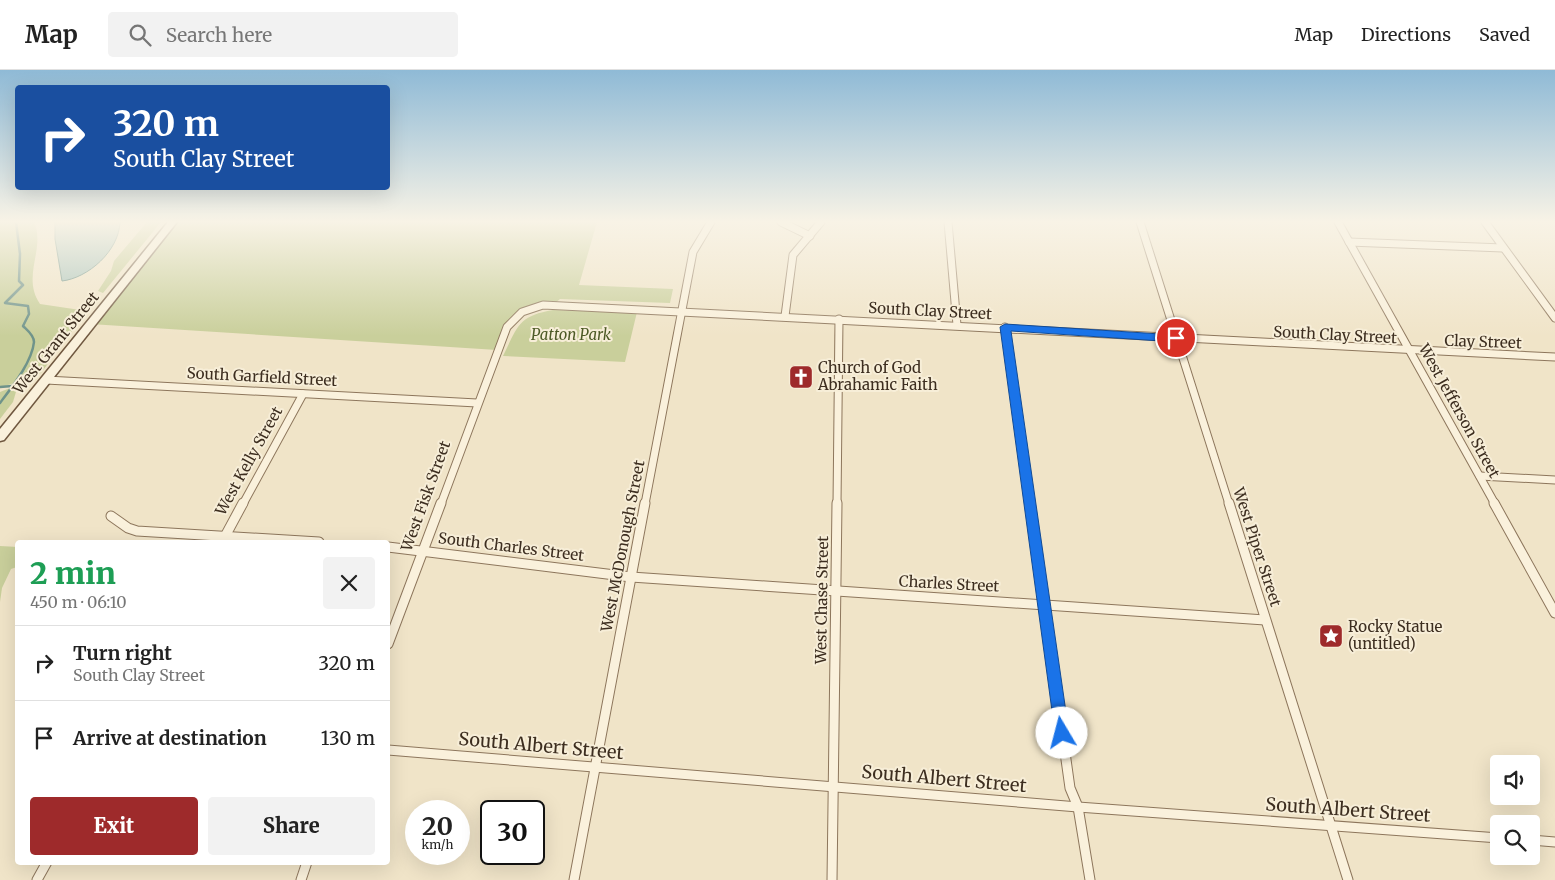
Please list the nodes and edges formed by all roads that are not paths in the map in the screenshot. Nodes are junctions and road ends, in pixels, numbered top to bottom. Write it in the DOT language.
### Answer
graph roads {
  1 [pos="143,260"];
  2 [pos="691,260"];
  3 [pos="792,260"];
  4 [pos="952,260"];
  5 [pos="1152,260"];
  6 [pos="1359,260"];
  7 [pos="1512,260"];
  8 [pos="682,310"];
  9 [pos="785,316"];
  10 [pos="1555,318"];
  11 [pos="839,319"];
  12 [pos="958,325"];
  13 [pos="1005,327"];
  14 [pos="1176,338"];
  15 [pos="1410,352"];
  16 [pos="1555,357"];
  17 [pos="494,358"];
  18 [pos="46,380"];
  19 [pos="303,394"];
  20 [pos="476,403"];
  21 [pos="0,437"];
  22 [pos="1480,476"];
  23 [pos="1555,480"];
  24 [pos="111,516"];
  25 [pos="224,539"];
  26 [pos="256,540"];
  27 [pos="390,548"];
  28 [pos="422,550"];
  29 [pos="632,577"];
  30 [pos="836,591"];
  31 [pos="1044,604"];
  32 [pos="1555,613"];
  33 [pos="1265,620"];
  34 [pos="390,638"];
  35 [pos="390,750"];
  36 [pos="596,768"];
  37 [pos="833,785"];
  38 [pos="1078,807"];
  39 [pos="1330,825"];
  40 [pos="1490,837"];
  41 [pos="1540,841"];
  42 [pos="1555,842"];
  43 [pos="45,865"];
  44 [pos="306,865"];
  45 [pos="37,880"];
  46 [pos="301,880"];
  47 [pos="574,880"];
  48 [pos="832,880"];
  49 [pos="1090,880"];
  50 [pos="1348,880"];
  1 -- 18 [label="main road, West Grant Street"];
  2 -- 8 [label="street, West McDonough Street"];
  3 -- 9 [label="street"];
  4 -- 12 [label="street"];
  5 -- 14 [label="street, West Piper Street"];
  6 -- 15 [label="street, West Jefferson Street"];
  7 -- 10 [label="street"];
  8 -- 9 [label="street, South Clay Street"];
  8 -- 17 [label="street, South Clay Street"];
  8 -- 29 [label="street, West McDonough Street"];
  9 -- 11 [label="street, South Clay Street"];
  11 -- 12 [label="street, South Clay Street"];
  11 -- 30 [label="street, West Chase Street"];
  12 -- 13 [label="street, South Clay Street"];
  13 -- 14 [label="street, South Clay Street"];
  13 -- 31 [label="street"];
  14 -- 15 [label="street, South Clay Street"];
  14 -- 33 [label="street, West Piper Street"];
  15 -- 16 [label="street, Clay Street"];
  15 -- 22 [label="street, West Jefferson Street"];
  17 -- 20 [label="street, West Fisk Street"];
  18 -- 19 [label="street, South Garfield Street"];
  18 -- 21 [label="main road, West Grant Street"];
  19 -- 20 [label="street, South Garfield Street"];
  19 -- 25 [label="street, West Kelly Street"];
  20 -- 28 [label="street, West Fisk Street"];
  22 -- 23 [label="street"];
  22 -- 32 [label="street, West Jefferson Street"];
  24 -- 25 [label="street"];
  25 -- 26 [label="street"];
  27 -- 28 [label="street, South Charles Street"];
  28 -- 29 [label="street, South Charles Street"];
  28 -- 34 [label="street, West Fisk Street"];
  29 -- 30 [label="street, Charles Street"];
  29 -- 36 [label="street, West McDonough Street"];
  30 -- 31 [label="street, Charles Street"];
  30 -- 37 [label="street, West Chase Street"];
  31 -- 33 [label="street, Charles Street"];
  31 -- 38 [label="street"];
  33 -- 39 [label="street, West Piper Street"];
  35 -- 36 [label="street, South Albert Street"];
  36 -- 37 [label="street, South Albert Street"];
  36 -- 47 [label="street, West McDonough Street"];
  37 -- 38 [label="street, South Albert Street"];
  37 -- 48 [label="street, West Chase Street"];
  38 -- 39 [label="street, South Albert Street"];
  38 -- 49 [label="street"];
  39 -- 40 [label="street, South Albert Street"];
  39 -- 50 [label="street, West Piper Street"];
  41 -- 42 [label="street"];
  43 -- 45 [label="street"];
  44 -- 46 [label="street"];
}
